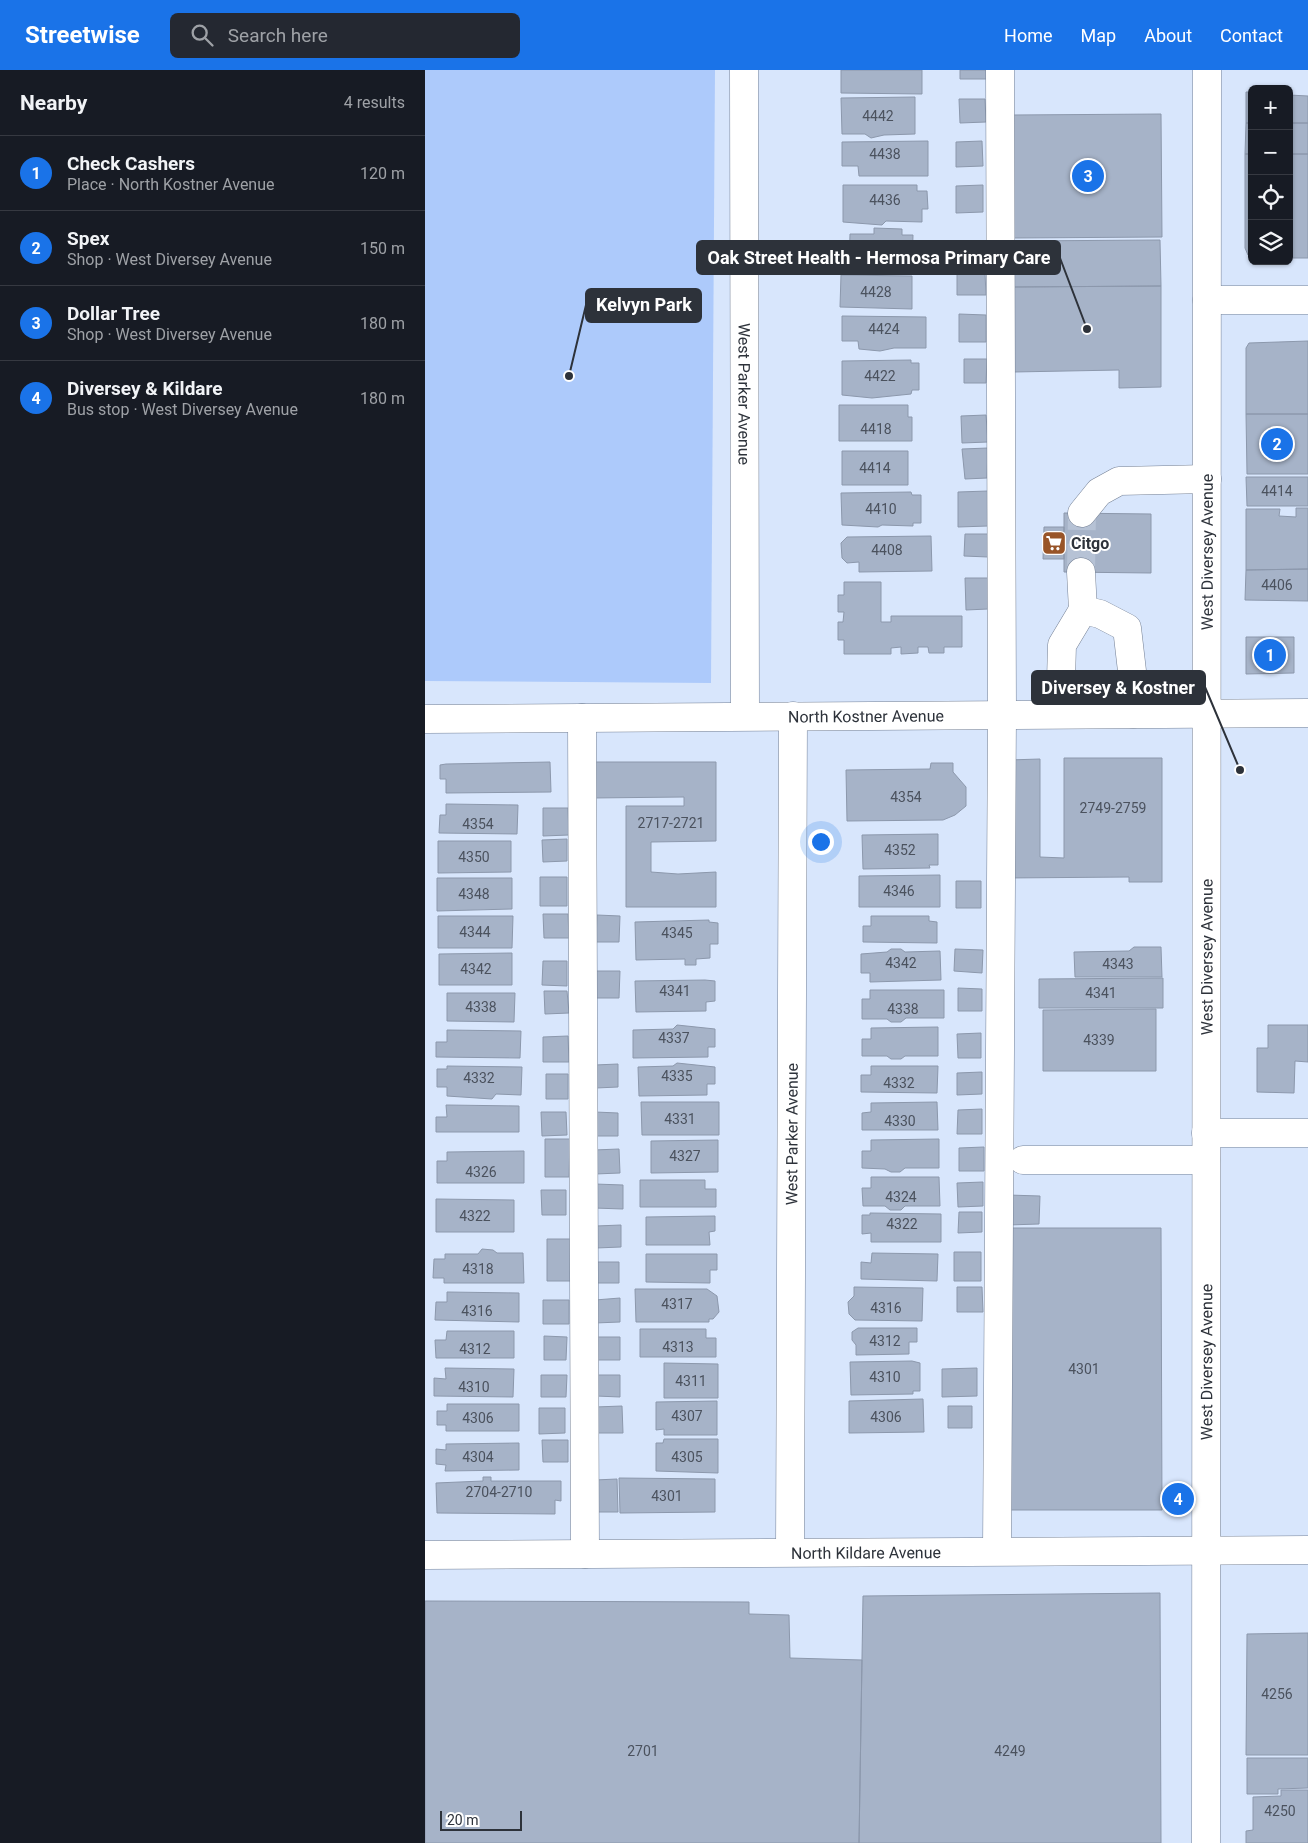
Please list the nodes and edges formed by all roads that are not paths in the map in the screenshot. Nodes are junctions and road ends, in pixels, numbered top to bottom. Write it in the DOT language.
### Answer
graph roads {
  1 [pos="744,70"];
  2 [pos="1000,70"];
  3 [pos="1207,70"];
  4 [pos="1207,300"];
  5 [pos="1308,300"];
  6 [pos="1207,479"];
  7 [pos="1083,513"];
  8 [pos="1081,572"];
  9 [pos="1083,610"];
  10 [pos="1206,713"];
  11 [pos="1308,713"];
  12 [pos="1060,714"];
  13 [pos="1133,714"];
  14 [pos="1002,715"];
  15 [pos="745,716"];
  16 [pos="793,716"];
  17 [pos="581,718"];
  18 [pos="425,719"];
  19 [pos="1206,1133"];
  20 [pos="1308,1133"];
  21 [pos="1023,1160"];
  22 [pos="1206,1160"];
  23 [pos="1206,1550"];
  24 [pos="1308,1550"];
  25 [pos="997,1551"];
  26 [pos="790,1552"];
  27 [pos="585,1554"];
  28 [pos="425,1555"];
  29 [pos="1206,1843"];
  1 -- 15 [label="street, West Parker Avenue"];
  2 -- 14 [label="street"];
  3 -- 4 [label="street, West Diversey Avenue"];
  4 -- 5 [label="street"];
  4 -- 6 [label="street, West Diversey Avenue"];
  6 -- 7 [label="street"];
  6 -- 10 [label="street, West Diversey Avenue"];
  8 -- 9 [label="street"];
  9 -- 12 [label="street"];
  9 -- 13 [label="street"];
  10 -- 11 [label="street, North Kostner Avenue"];
  10 -- 13 [label="street, North Kostner Avenue"];
  10 -- 19 [label="street, West Diversey Avenue"];
  12 -- 13 [label="street, North Kostner Avenue"];
  12 -- 14 [label="street, North Kostner Avenue"];
  14 -- 16 [label="street, North Kostner Avenue"];
  14 -- 25 [label="street"];
  15 -- 16 [label="street, North Kostner Avenue"];
  15 -- 17 [label="street, North Kostner Avenue"];
  16 -- 26 [label="street, West Parker Avenue"];
  17 -- 18 [label="street, North Kostner Avenue"];
  17 -- 27 [label="street"];
  19 -- 20 [label="street"];
  19 -- 22 [label="street, West Diversey Avenue"];
  21 -- 22 [label="street"];
  22 -- 23 [label="street, West Diversey Avenue"];
  23 -- 24 [label="street, North Kildare Avenue"];
  23 -- 25 [label="street, North Kildare Avenue"];
  23 -- 29 [label="street, West Diversey Avenue"];
  25 -- 26 [label="street, North Kildare Avenue"];
  26 -- 27 [label="street, North Kildare Avenue"];
  27 -- 28 [label="street, North Kildare Avenue"];
}
